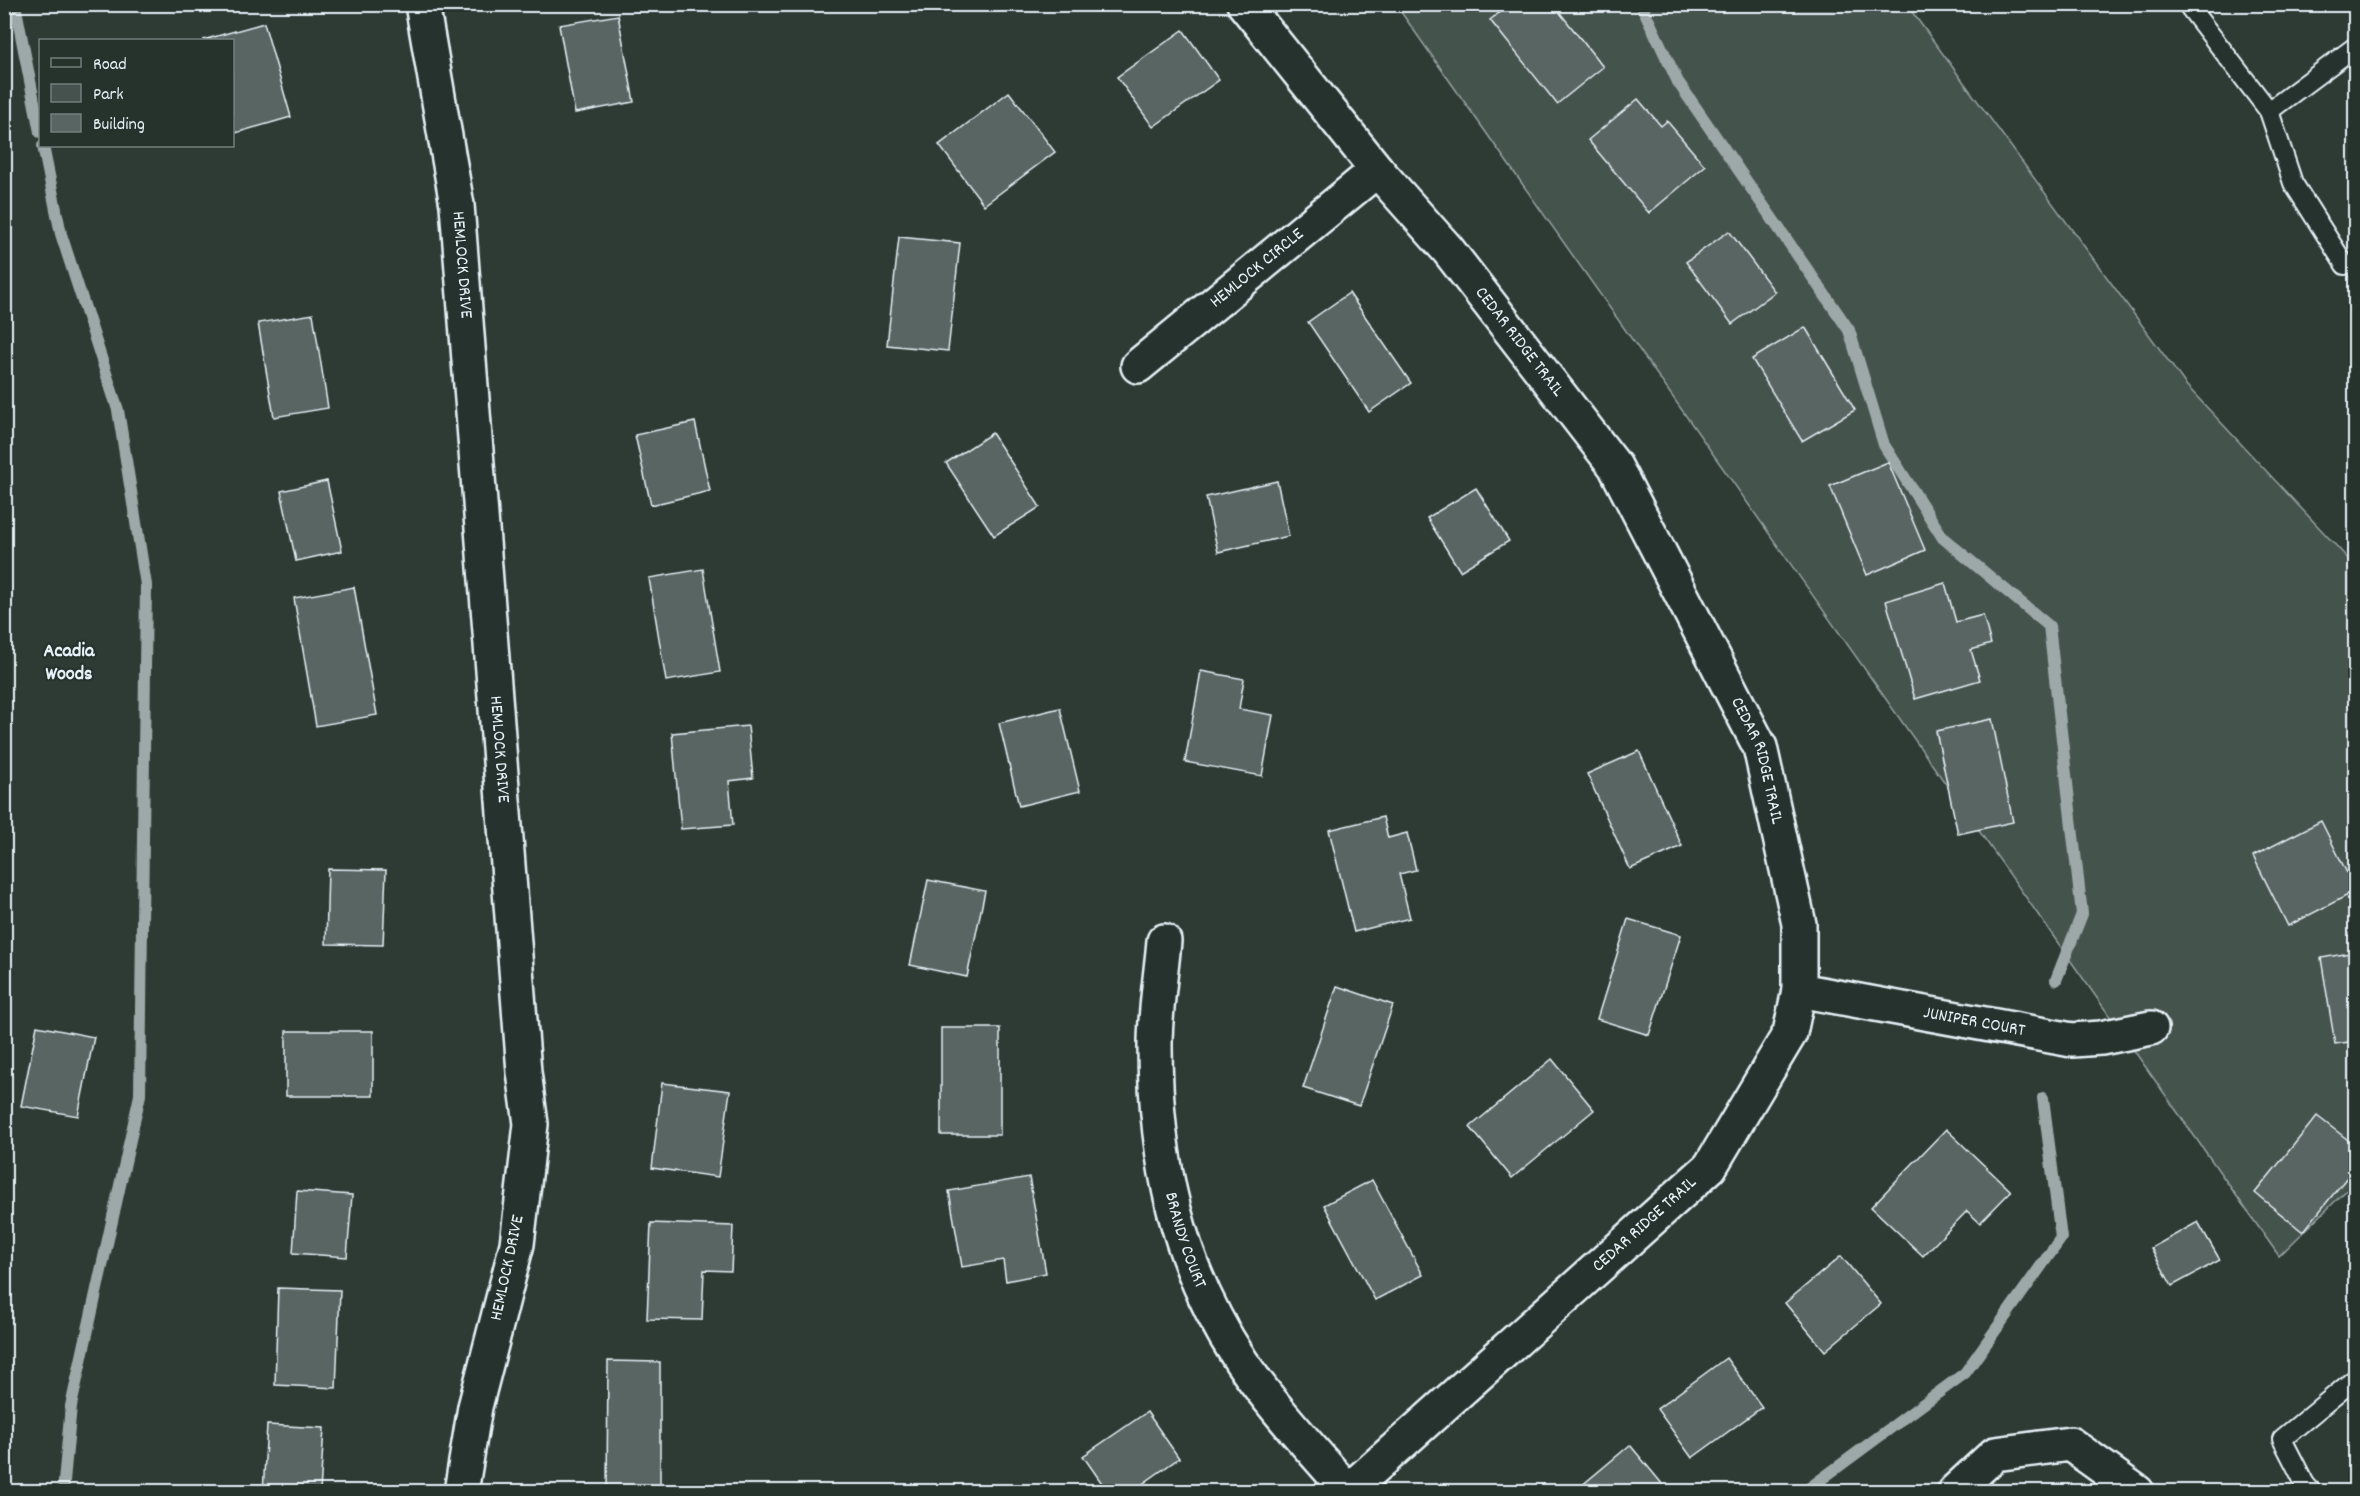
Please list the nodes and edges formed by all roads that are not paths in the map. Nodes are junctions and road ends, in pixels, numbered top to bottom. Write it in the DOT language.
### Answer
graph roads {
  1 [pos="422,4"];
  2 [pos="1244,4"];
  3 [pos="2187,4"];
  4 [pos="2355,46"];
  5 [pos="2269,111"];
  6 [pos="1377,170"];
  7 [pos="2345,265"];
  8 [pos="1138,366"];
  9 [pos="1164,941"];
  10 [pos="1798,990"];
  11 [pos="2151,1028"];
  12 [pos="2355,1378"];
  13 [pos="461,1491"];
  14 [pos="1347,1491"];
  15 [pos="1954,1491"];
  16 [pos="2137,1491"];
  17 [pos="2312,1491"];
  1 -- 13 [label="street, HEMLOCK DRIVE"];
  2 -- 6 [label="street, CEDAR RIDGE TRAIL"];
  3 -- 5 [label="lane"];
  4 -- 5 [label="lane"];
  5 -- 7 [label="lane"];
  6 -- 8 [label="street, HEMLOCK CIRCLE"];
  6 -- 10 [label="street, CEDAR RIDGE TRAIL"];
  9 -- 14 [label="street, BRANDY COURT"];
  10 -- 11 [label="street, JUNIPER COURT"];
  10 -- 14 [label="street, CEDAR RIDGE TRAIL"];
  12 -- 17 [label="lane"];
  15 -- 16 [label="street"];
}
